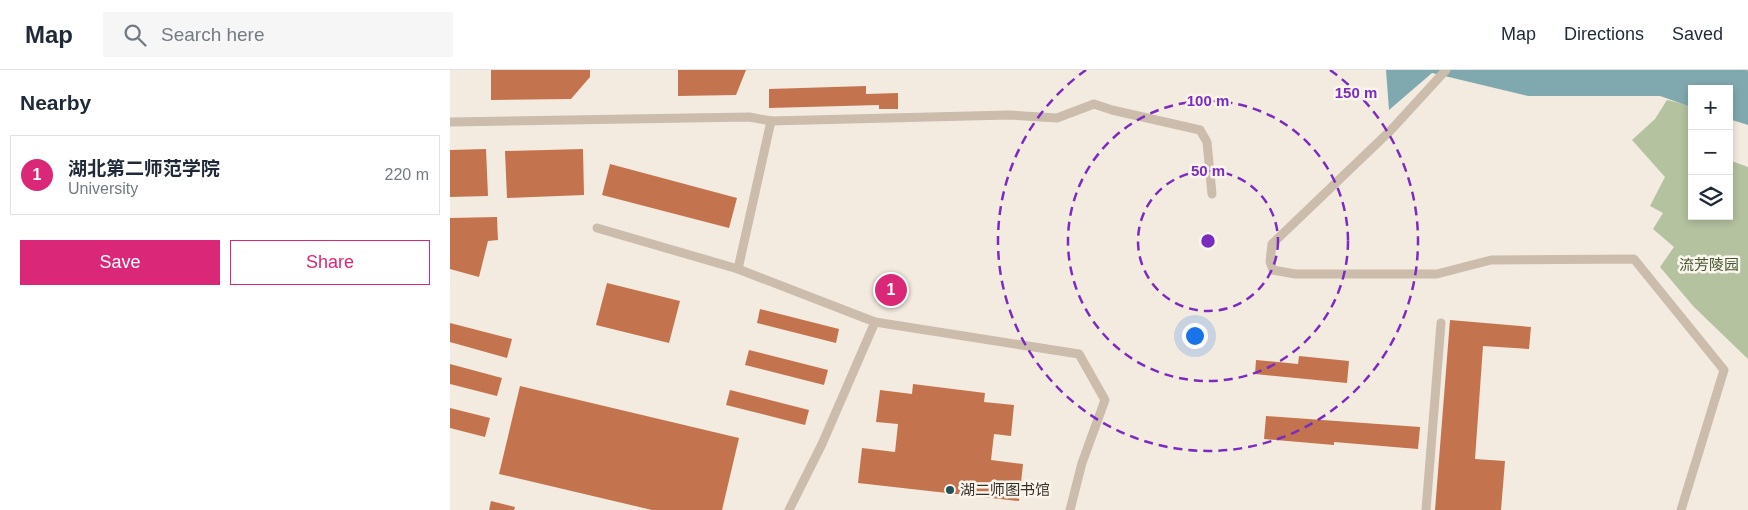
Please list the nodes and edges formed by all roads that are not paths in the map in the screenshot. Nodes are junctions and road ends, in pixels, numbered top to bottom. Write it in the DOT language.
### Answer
graph roads {
  1 [pos="1446,70"];
  2 [pos="771,121"];
  3 [pos="450,122"];
  4 [pos="1212,194"];
  5 [pos="597,228"];
  6 [pos="738,269"];
  7 [pos="875,322"];
  8 [pos="1441,323"];
  9 [pos="789,510"];
  10 [pos="1070,510"];
  11 [pos="1426,510"];
  12 [pos="1681,510"];
  1 -- 12 [label="street"];
  2 -- 3 [label="street"];
  2 -- 4 [label="street"];
  2 -- 6 [label="street"];
  5 -- 6 [label="street"];
  6 -- 7 [label="street"];
  7 -- 9 [label="street"];
  7 -- 10 [label="street"];
  8 -- 11 [label="street"];
}
